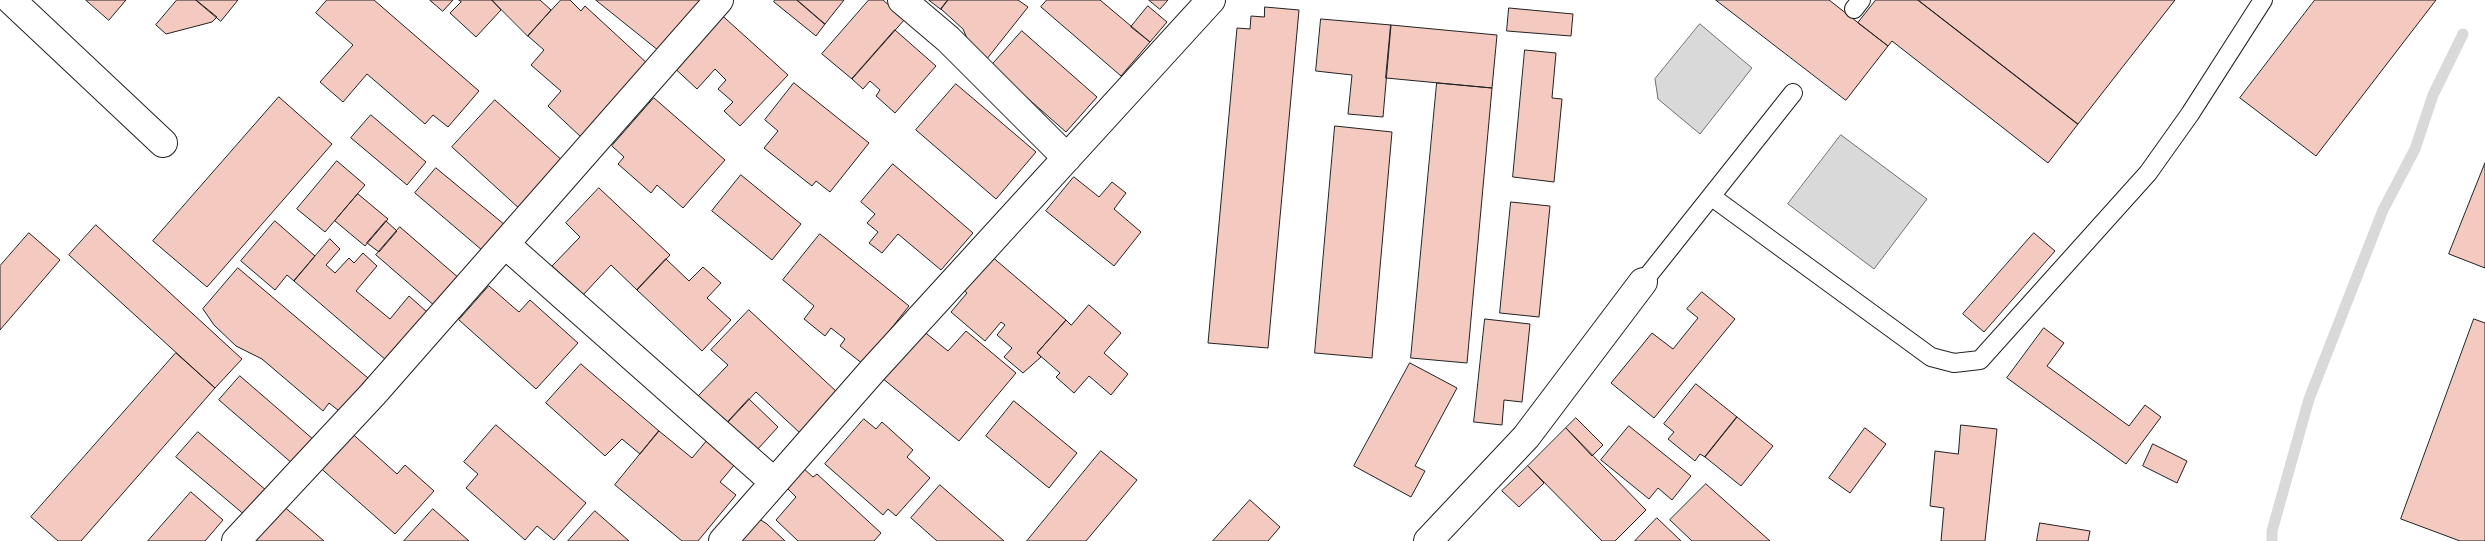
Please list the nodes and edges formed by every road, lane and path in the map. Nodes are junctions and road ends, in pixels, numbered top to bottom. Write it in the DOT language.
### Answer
graph roads {
  1 [pos="11,0"];
  2 [pos="719,0"];
  3 [pos="902,0"];
  4 [pos="1211,0"];
  5 [pos="2263,0"];
  6 [pos="1793,93"];
  7 [pos="163,142"];
  8 [pos="1067,158"];
  9 [pos="1712,197"];
  10 [pos="505,244"];
  11 [pos="1644,282"];
  12 [pos="774,482"];
  13 [pos="236,541"];
  14 [pos="724,541"];
  15 [pos="1428,541"];
  1 -- 7 [label="street"];
  2 -- 10 [label="street"];
  3 -- 8 [label="street"];
  4 -- 8 [label="street"];
  5 -- 9 [label="lane"];
  6 -- 9 [label="lane"];
  8 -- 12 [label="street"];
  9 -- 11 [label="lane"];
  10 -- 12 [label="street"];
  10 -- 13 [label="street"];
  11 -- 15 [label="street"];
  12 -- 14 [label="street"];
}
